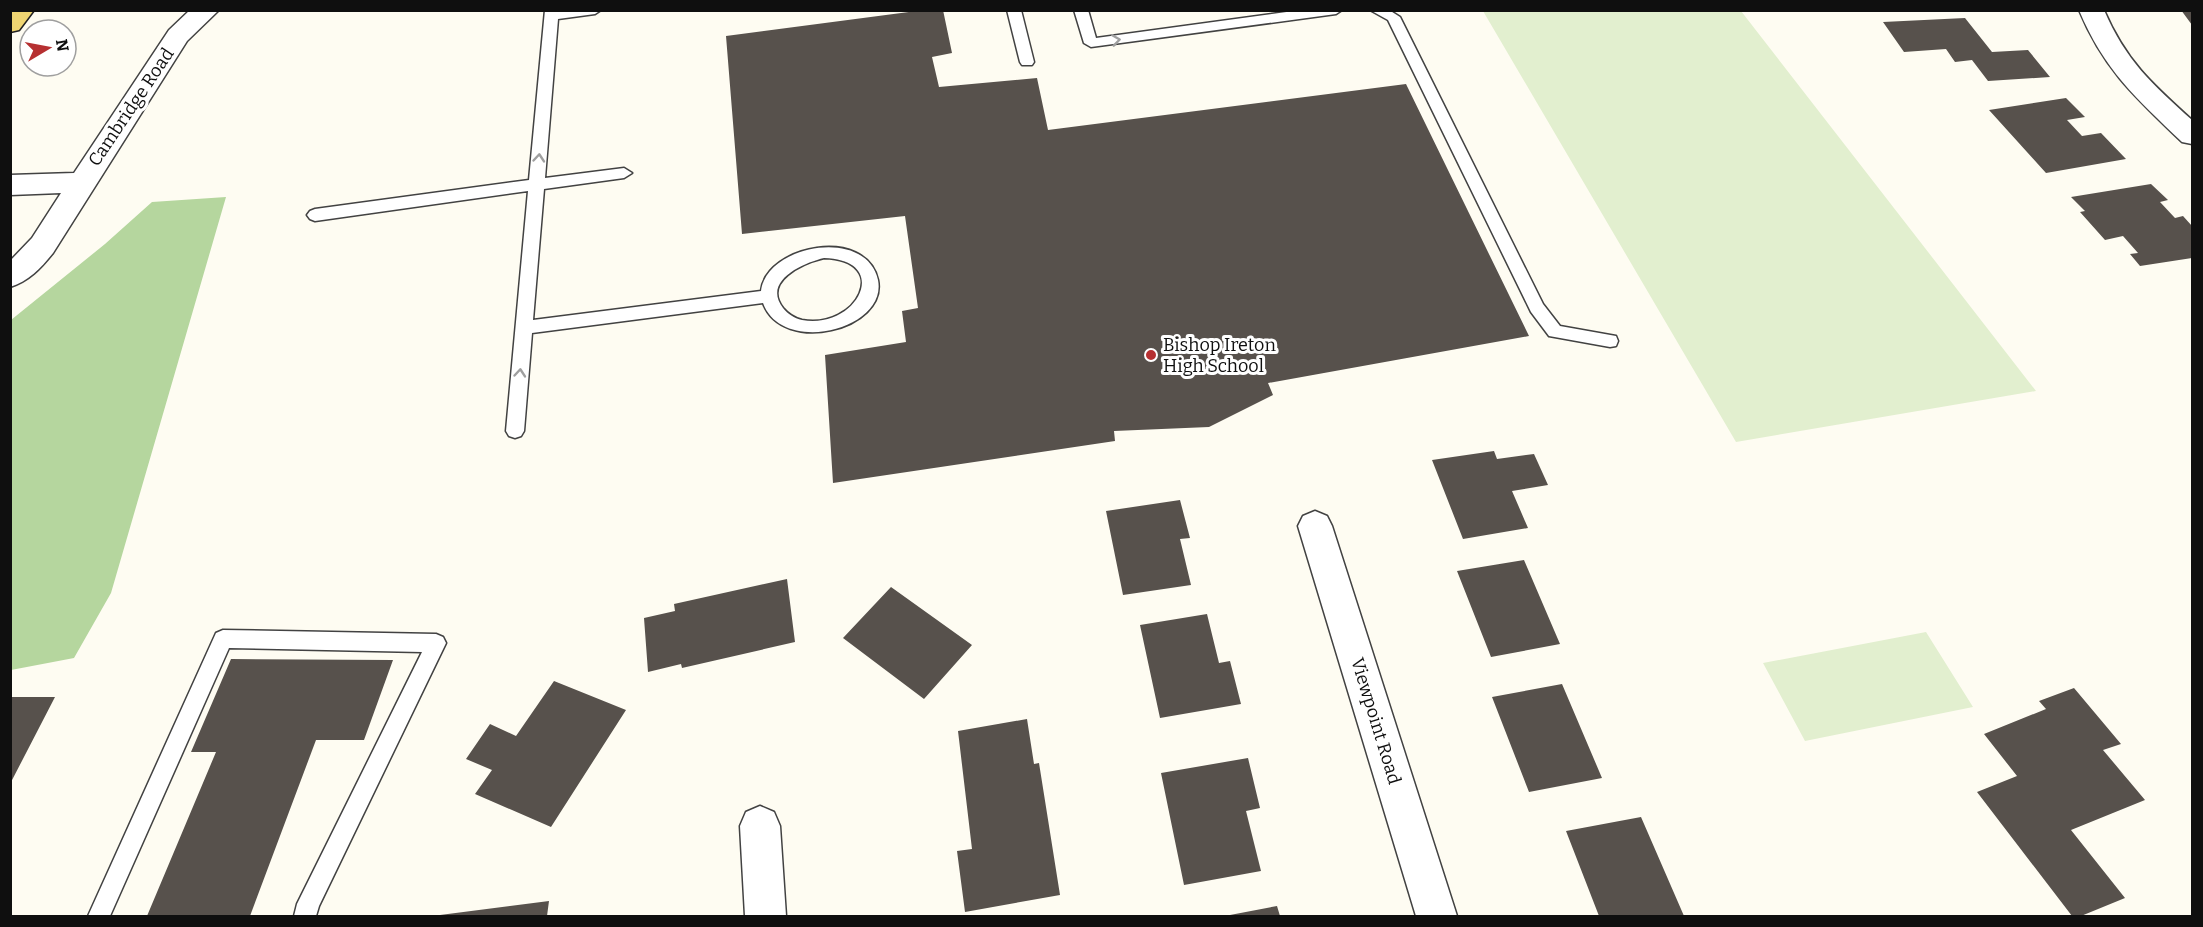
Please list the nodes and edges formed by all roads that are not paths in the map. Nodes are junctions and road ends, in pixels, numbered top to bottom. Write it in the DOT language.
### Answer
graph roads {
  1 [pos="22,10"];
  2 [pos="207,10"];
  3 [pos="596,10"];
  4 [pos="1014,10"];
  5 [pos="1081,10"];
  6 [pos="1336,10"];
  7 [pos="1376,10"];
  8 [pos="2091,10"];
  9 [pos="552,13"];
  10 [pos="10,24"];
  11 [pos="1027,62"];
  12 [pos="2193,135"];
  13 [pos="624,173"];
  14 [pos="81,182"];
  15 [pos="10,185"];
  16 [pos="537,185"];
  17 [pos="315,215"];
  18 [pos="10,276"];
  19 [pos="770,296"];
  20 [pos="524,328"];
  21 [pos="1610,341"];
  22 [pos="515,431"];
  23 [pos="1315,526"];
  24 [pos="760,826"];
  25 [pos="99,916"];
  26 [pos="305,916"];
  27 [pos="766,916"];
  28 [pos="1437,916"];
  1 -- 10 [label="main road"];
  2 -- 14 [label="street, Cambridge Road"];
  3 -- 9 [label="lane"];
  4 -- 11 [label="lane"];
  5 -- 6 [label="lane, one-way"];
  7 -- 21 [label="lane"];
  8 -- 12 [label="street"];
  16 -- 9 [label="lane, one-way"];
  13 -- 16 [label="lane"];
  14 -- 15 [label="street, Cambridge Road"];
  14 -- 18 [label="street"];
  16 -- 17 [label="lane"];
  16 -- 20 [label="lane"];
  19 -- 19 [label="lane"];
  19 -- 20 [label="lane"];
  22 -- 20 [label="lane, one-way"];
  23 -- 28 [label="street, Viewpoint Road"];
  24 -- 27 [label="street"];
  25 -- 26 [label="lane"];
}
